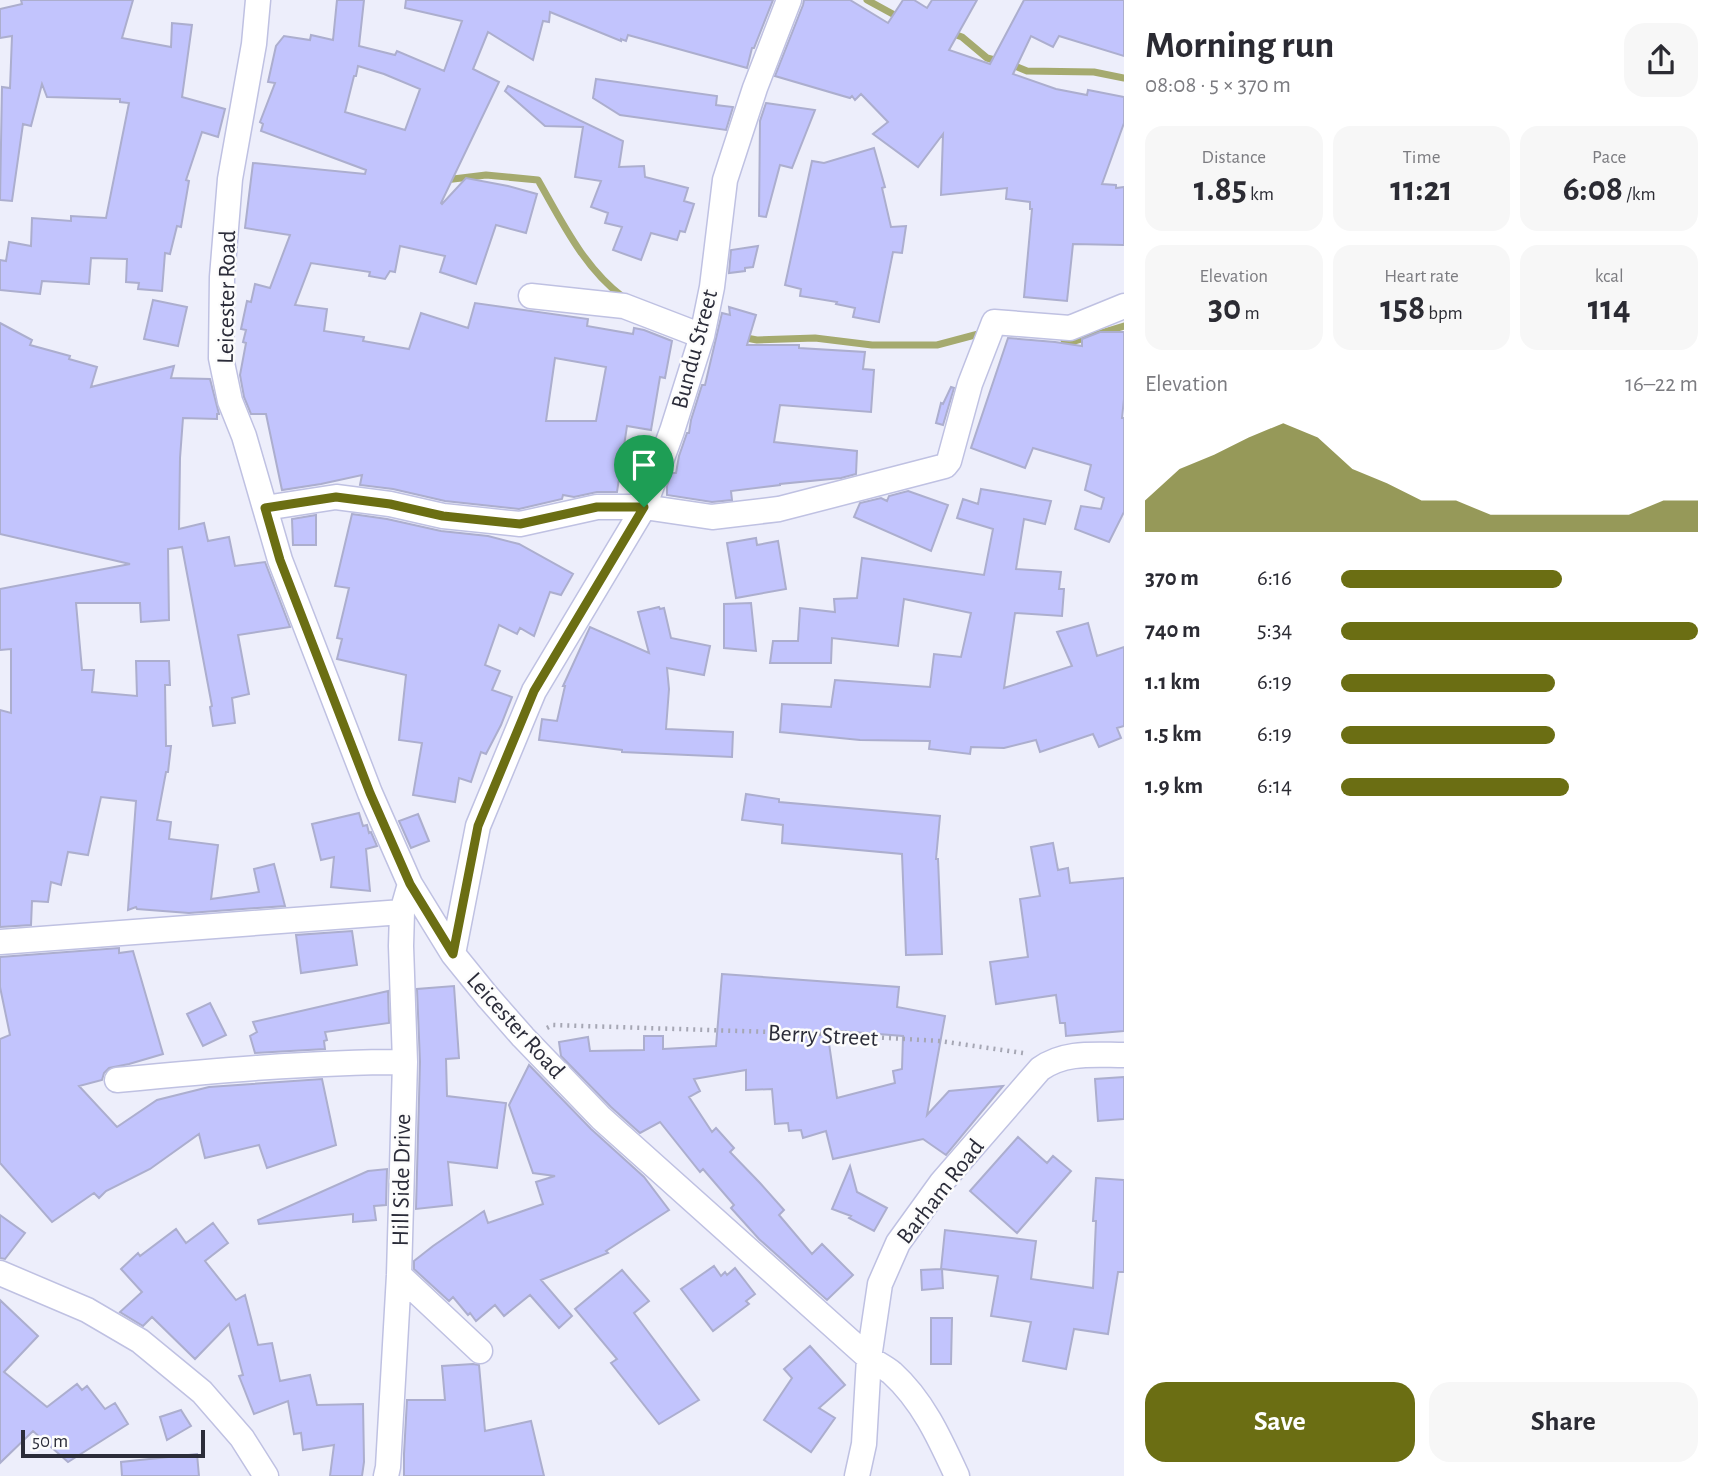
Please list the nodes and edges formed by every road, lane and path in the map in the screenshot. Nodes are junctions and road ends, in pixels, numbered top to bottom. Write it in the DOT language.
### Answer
graph roads {
  1 [pos="258,0"];
  2 [pos="789,0"];
  3 [pos="531,296"];
  4 [pos="1124,306"];
  5 [pos="702,336"];
  6 [pos="644,507"];
  7 [pos="265,508"];
  8 [pos="410,884"];
  9 [pos="401,912"];
  10 [pos="0,942"];
  11 [pos="453,954"];
  12 [pos="523,1037"];
  13 [pos="1124,1055"];
  14 [pos="1059,1058"];
  15 [pos="405,1062"];
  16 [pos="117,1080"];
  17 [pos="0,1273"];
  18 [pos="399,1275"];
  19 [pos="480,1351"];
  20 [pos="869,1358"];
  21 [pos="266,1476"];
  22 [pos="386,1476"];
  23 [pos="856,1476"];
  24 [pos="957,1476"];
  1 -- 7 [label="street, Leicester Road"];
  2 -- 5 [label="street, Bundu Street"];
  3 -- 5 [label="street"];
  4 -- 6 [label="street"];
  5 -- 6 [label="street, Bundu Street"];
  6 -- 7 [label="street"];
  6 -- 11 [label="street, Bundu Street"];
  7 -- 8 [label="street, Leicester Road"];
  8 -- 9 [label="street, Hill Side Drive"];
  8 -- 11 [label="street, Leicester Road"];
  9 -- 10 [label="street"];
  9 -- 15 [label="street, Hill Side Drive"];
  11 -- 12 [label="street, Leicester Road"];
  12 -- 14 [label="path, Berry Street"];
  12 -- 20 [label="street, Leicester Road"];
  13 -- 14 [label="street"];
  14 -- 20 [label="street, Barham Road"];
  15 -- 16 [label="street"];
  15 -- 18 [label="street, Hill Side Drive"];
  17 -- 21 [label="street"];
  18 -- 19 [label="street"];
  18 -- 22 [label="street, Hill Side Drive"];
  20 -- 23 [label="street, Barham Road"];
  20 -- 24 [label="street, Leicester Road"];
}
